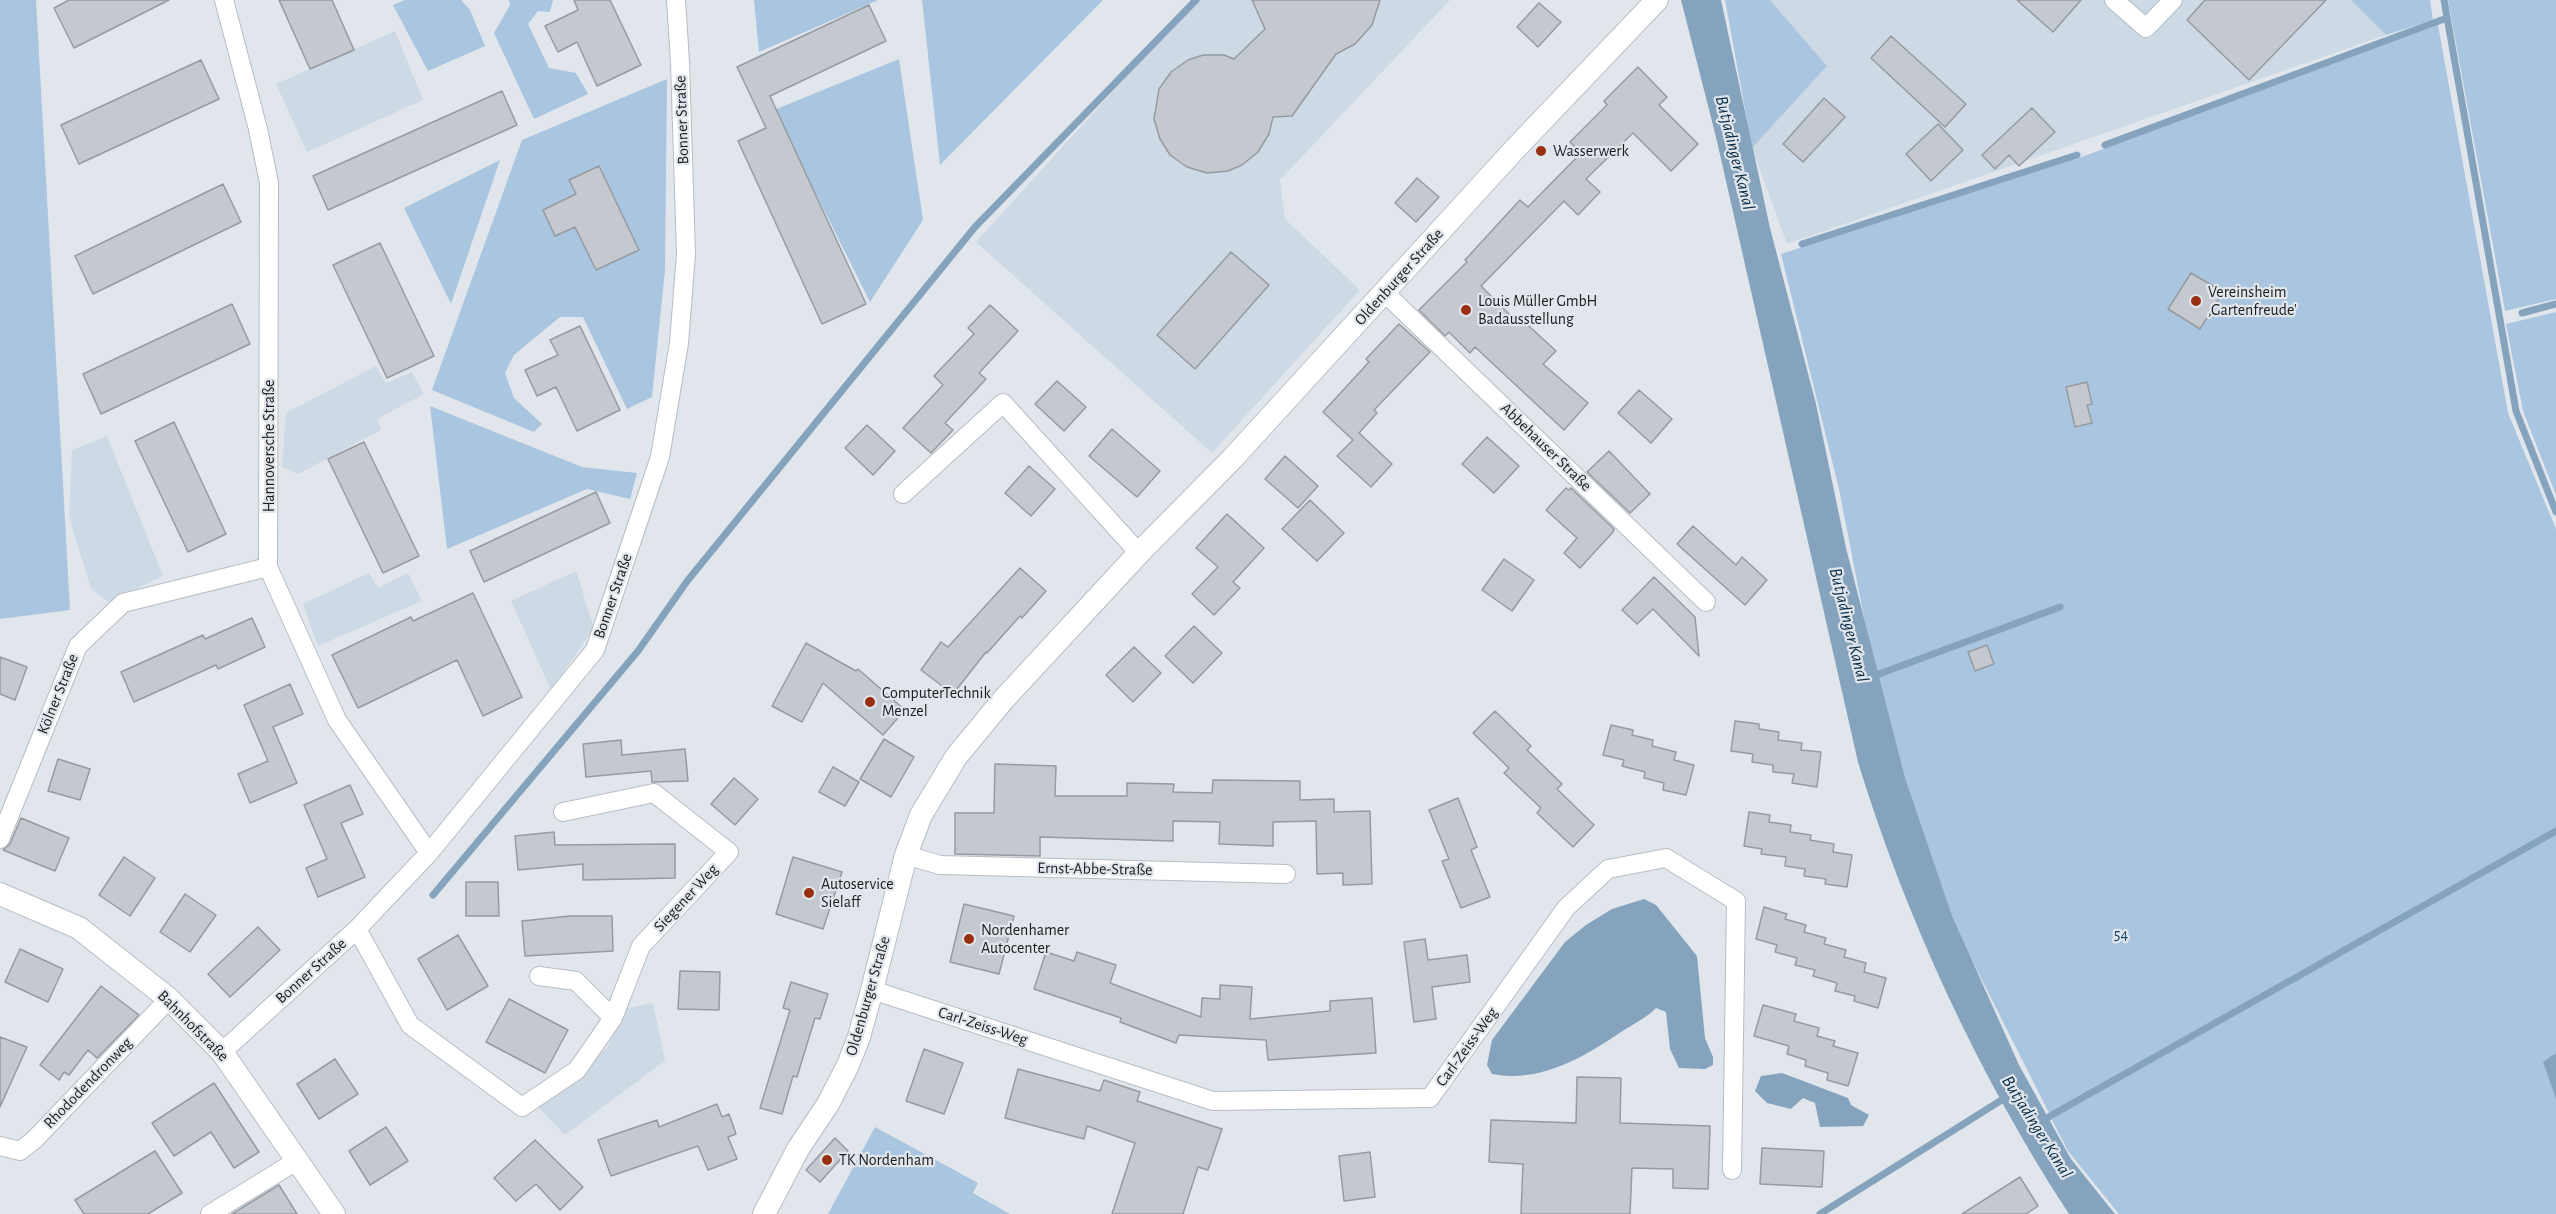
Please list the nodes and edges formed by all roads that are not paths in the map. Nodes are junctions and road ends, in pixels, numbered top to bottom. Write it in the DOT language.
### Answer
graph roads {
  1 [pos="224,0"];
  2 [pos="675,0"];
  3 [pos="1657,0"];
  4 [pos="2114,0"];
  5 [pos="2173,0"];
  6 [pos="1385,293"];
  7 [pos="903,494"];
  8 [pos="1139,553"];
  9 [pos="268,567"];
  10 [pos="1706,602"];
  11 [pos="563,812"];
  12 [pos="0,839"];
  13 [pos="429,853"];
  14 [pos="906,855"];
  15 [pos="1286,874"];
  16 [pos="0,894"];
  17 [pos="357,929"];
  18 [pos="539,976"];
  19 [pos="872,990"];
  20 [pos="169,999"];
  21 [pos="613,1018"];
  22 [pos="222,1052"];
  23 [pos="0,1146"];
  24 [pos="298,1160"];
  25 [pos="1732,1170"];
  26 [pos="210,1214"];
  27 [pos="334,1214"];
  28 [pos="764,1214"];
  1 -- 9 [label="street, Hannoversche Straße"];
  2 -- 13 [label="street, Bonner Straße"];
  3 -- 6 [label="street, Oldenburger Straße"];
  4 -- 5 [label="street"];
  6 -- 8 [label="street, Oldenburger Straße"];
  6 -- 10 [label="street, Abbehauser Straße"];
  7 -- 8 [label="street"];
  8 -- 14 [label="street, Oldenburger Straße"];
  9 -- 12 [label="street, Kölner Straße"];
  9 -- 13 [label="street, Hannoversche Straße"];
  11 -- 21 [label="street, Siegener Weg"];
  13 -- 17 [label="street, Bonner Straße"];
  14 -- 15 [label="street, Ernst-Abbe-Straße"];
  14 -- 19 [label="street, Oldenburger Straße"];
  16 -- 20 [label="street, Bahnhofstraße"];
  17 -- 21 [label="street, Siegener Weg"];
  17 -- 22 [label="street, Bonner Straße"];
  18 -- 21 [label="street"];
  19 -- 25 [label="street, Carl-Zeiss-Weg"];
  19 -- 28 [label="street, Oldenburger Straße"];
  20 -- 22 [label="street, Bahnhofstraße"];
  20 -- 23 [label="street, Rhododendronweg"];
  22 -- 24 [label="street, Bahnhofstraße"];
  24 -- 26 [label="street"];
  24 -- 27 [label="street, Bahnhofstraße"];
}
